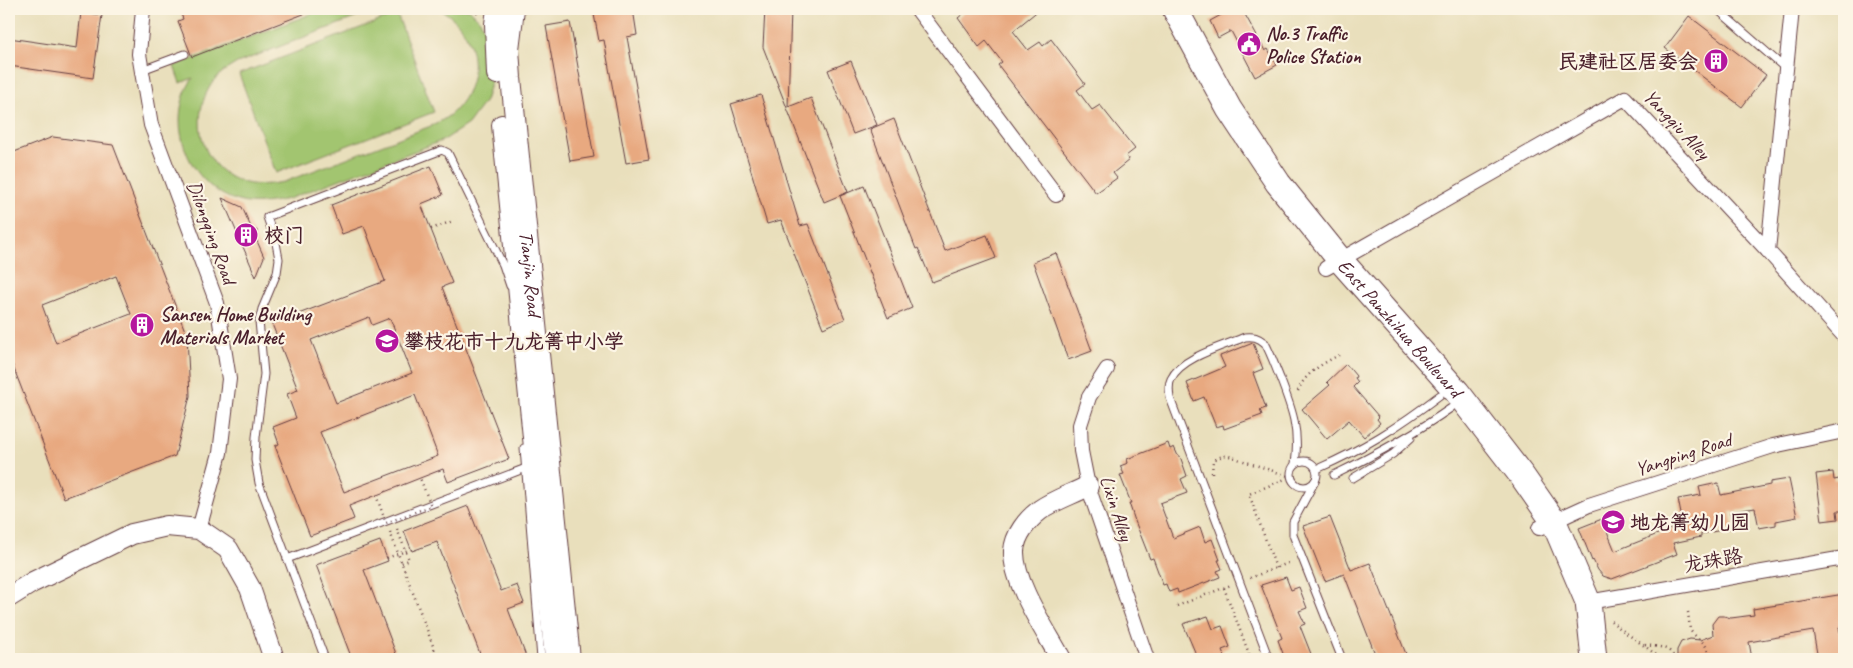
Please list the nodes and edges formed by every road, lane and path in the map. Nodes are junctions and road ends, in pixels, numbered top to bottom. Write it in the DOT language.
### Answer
graph roads {
  1 [pos="142,9"];
  2 [pos="497,9"];
  3 [pos="514,9"];
  4 [pos="918,9"];
  5 [pos="1160,9"];
  6 [pos="1175,9"];
  7 [pos="1717,9"];
  8 [pos="1792,9"];
  9 [pos="185,54"];
  10 [pos="1786,69"];
  11 [pos="142,70"];
  12 [pos="1056,195"];
  13 [pos="453,221"];
  14 [pos="270,226"];
  15 [pos="431,229"];
  16 [pos="238,239"];
  17 [pos="1768,251"];
  18 [pos="1333,264"];
  19 [pos="1844,336"];
  20 [pos="1339,355"];
  21 [pos="1107,369"];
  22 [pos="1446,401"];
  23 [pos="522,402"];
  24 [pos="1292,410"];
  25 [pos="1422,428"];
  26 [pos="1844,431"];
  27 [pos="524,440"];
  28 [pos="1295,464"];
  29 [pos="526,468"];
  30 [pos="1317,469"];
  31 [pos="1212,475"];
  32 [pos="1334,475"];
  33 [pos="1291,477"];
  34 [pos="420,478"];
  35 [pos="1353,478"];
  36 [pos="1315,481"];
  37 [pos="1088,486"];
  38 [pos="376,495"];
  39 [pos="390,521"];
  40 [pos="1546,525"];
  41 [pos="199,529"];
  42 [pos="411,549"];
  43 [pos="398,554"];
  44 [pos="387,558"];
  45 [pos="1844,558"];
  46 [pos="287,559"];
  47 [pos="401,563"];
  48 [pos="1276,568"];
  49 [pos="1247,569"];
  50 [pos="1250,578"];
  51 [pos="1224,588"];
  52 [pos="9,597"];
  53 [pos="1588,602"];
  54 [pos="1688,612"];
  55 [pos="1624,632"];
  56 [pos="1645,645"];
  57 [pos="274,659"];
  58 [pos="325,659"];
  59 [pos="438,659"];
  60 [pos="541,659"];
  61 [pos="554,659"];
  62 [pos="570,659"];
  63 [pos="1061,659"];
  64 [pos="1147,659"];
  65 [pos="1251,659"];
  66 [pos="1269,659"];
  67 [pos="1342,659"];
  68 [pos="1577,659"];
  69 [pos="1594,659"];
  70 [pos="1661,659"];
  71 [pos="1675,659"];
  72 [pos="1707,659"];
  1 -- 11 [label="street, Dilongqing Road"];
  2 -- 61 [label="main road"];
  3 -- 62 [label="main road, Tianjin Road"];
  4 -- 12 [label="street"];
  5 -- 18 [label="highway, East Panzhihua Boulevard"];
  6 -- 18 [label="highway, East Panzhihua Boulevard"];
  7 -- 10 [label="lane"];
  8 -- 10 [label="street"];
  9 -- 11 [label="lane"];
  10 -- 17 [label="street"];
  11 -- 41 [label="street, Dilongqing Road"];
  13 -- 15 [label="path"];
  14 -- 16 [label="path"];
  14 -- 23 [label="lane"];
  14 -- 46 [label="lane"];
  17 -- 18 [label="street, Yangqiu Alley"];
  17 -- 19 [label="street"];
  18 -- 22 [label="highway, East Panzhihua Boulevard"];
  18 -- 40 [label="highway, East Panzhihua Boulevard"];
  20 -- 24 [label="path"];
  21 -- 37 [label="street, Lixin Alley"];
  22 -- 25 [label="lane"];
  22 -- 30 [label="lane"];
  22 -- 40 [label="highway, East Panzhihua Boulevard"];
  24 -- 28 [label="lane"];
  24 -- 66 [label="lane"];
  25 -- 32 [label="lane"];
  25 -- 35 [label="lane"];
  26 -- 40 [label="street, Yangping Road"];
  27 -- 29 [label="lane"];
  28 -- 30 [label="lane"];
  28 -- 33 [label="lane"];
  29 -- 39 [label="lane"];
  29 -- 60 [label="lane"];
  30 -- 36 [label="lane"];
  31 -- 33 [label="path"];
  33 -- 36 [label="lane"];
  33 -- 48 [label="path"];
  34 -- 39 [label="path, bridge"];
  36 -- 67 [label="lane"];
  37 -- 63 [label="main road"];
  37 -- 64 [label="street, Lixin Alley"];
  38 -- 39 [label="path, bridge"];
  39 -- 43 [label="path"];
  39 -- 46 [label="lane"];
  39 -- 47 [label="path"];
  40 -- 53 [label="highway, East Panzhihua Boulevard"];
  40 -- 68 [label="highway, East Panzhihua Boulevard"];
  41 -- 52 [label="main road"];
  41 -- 57 [label="main road"];
  42 -- 43 [label="path, bridge"];
  43 -- 44 [label="path, bridge"];
  43 -- 47 [label="path"];
  45 -- 53 [label="street, 龙珠路"];
  46 -- 58 [label="lane"];
  47 -- 59 [label="path"];
  49 -- 50 [label="path"];
  51 -- 65 [label="path"];
  53 -- 69 [label="highway, East Panzhihua Boulevard"];
  54 -- 72 [label="path"];
  55 -- 56 [label="path"];
  56 -- 70 [label="path"];
  56 -- 71 [label="path"];
}
